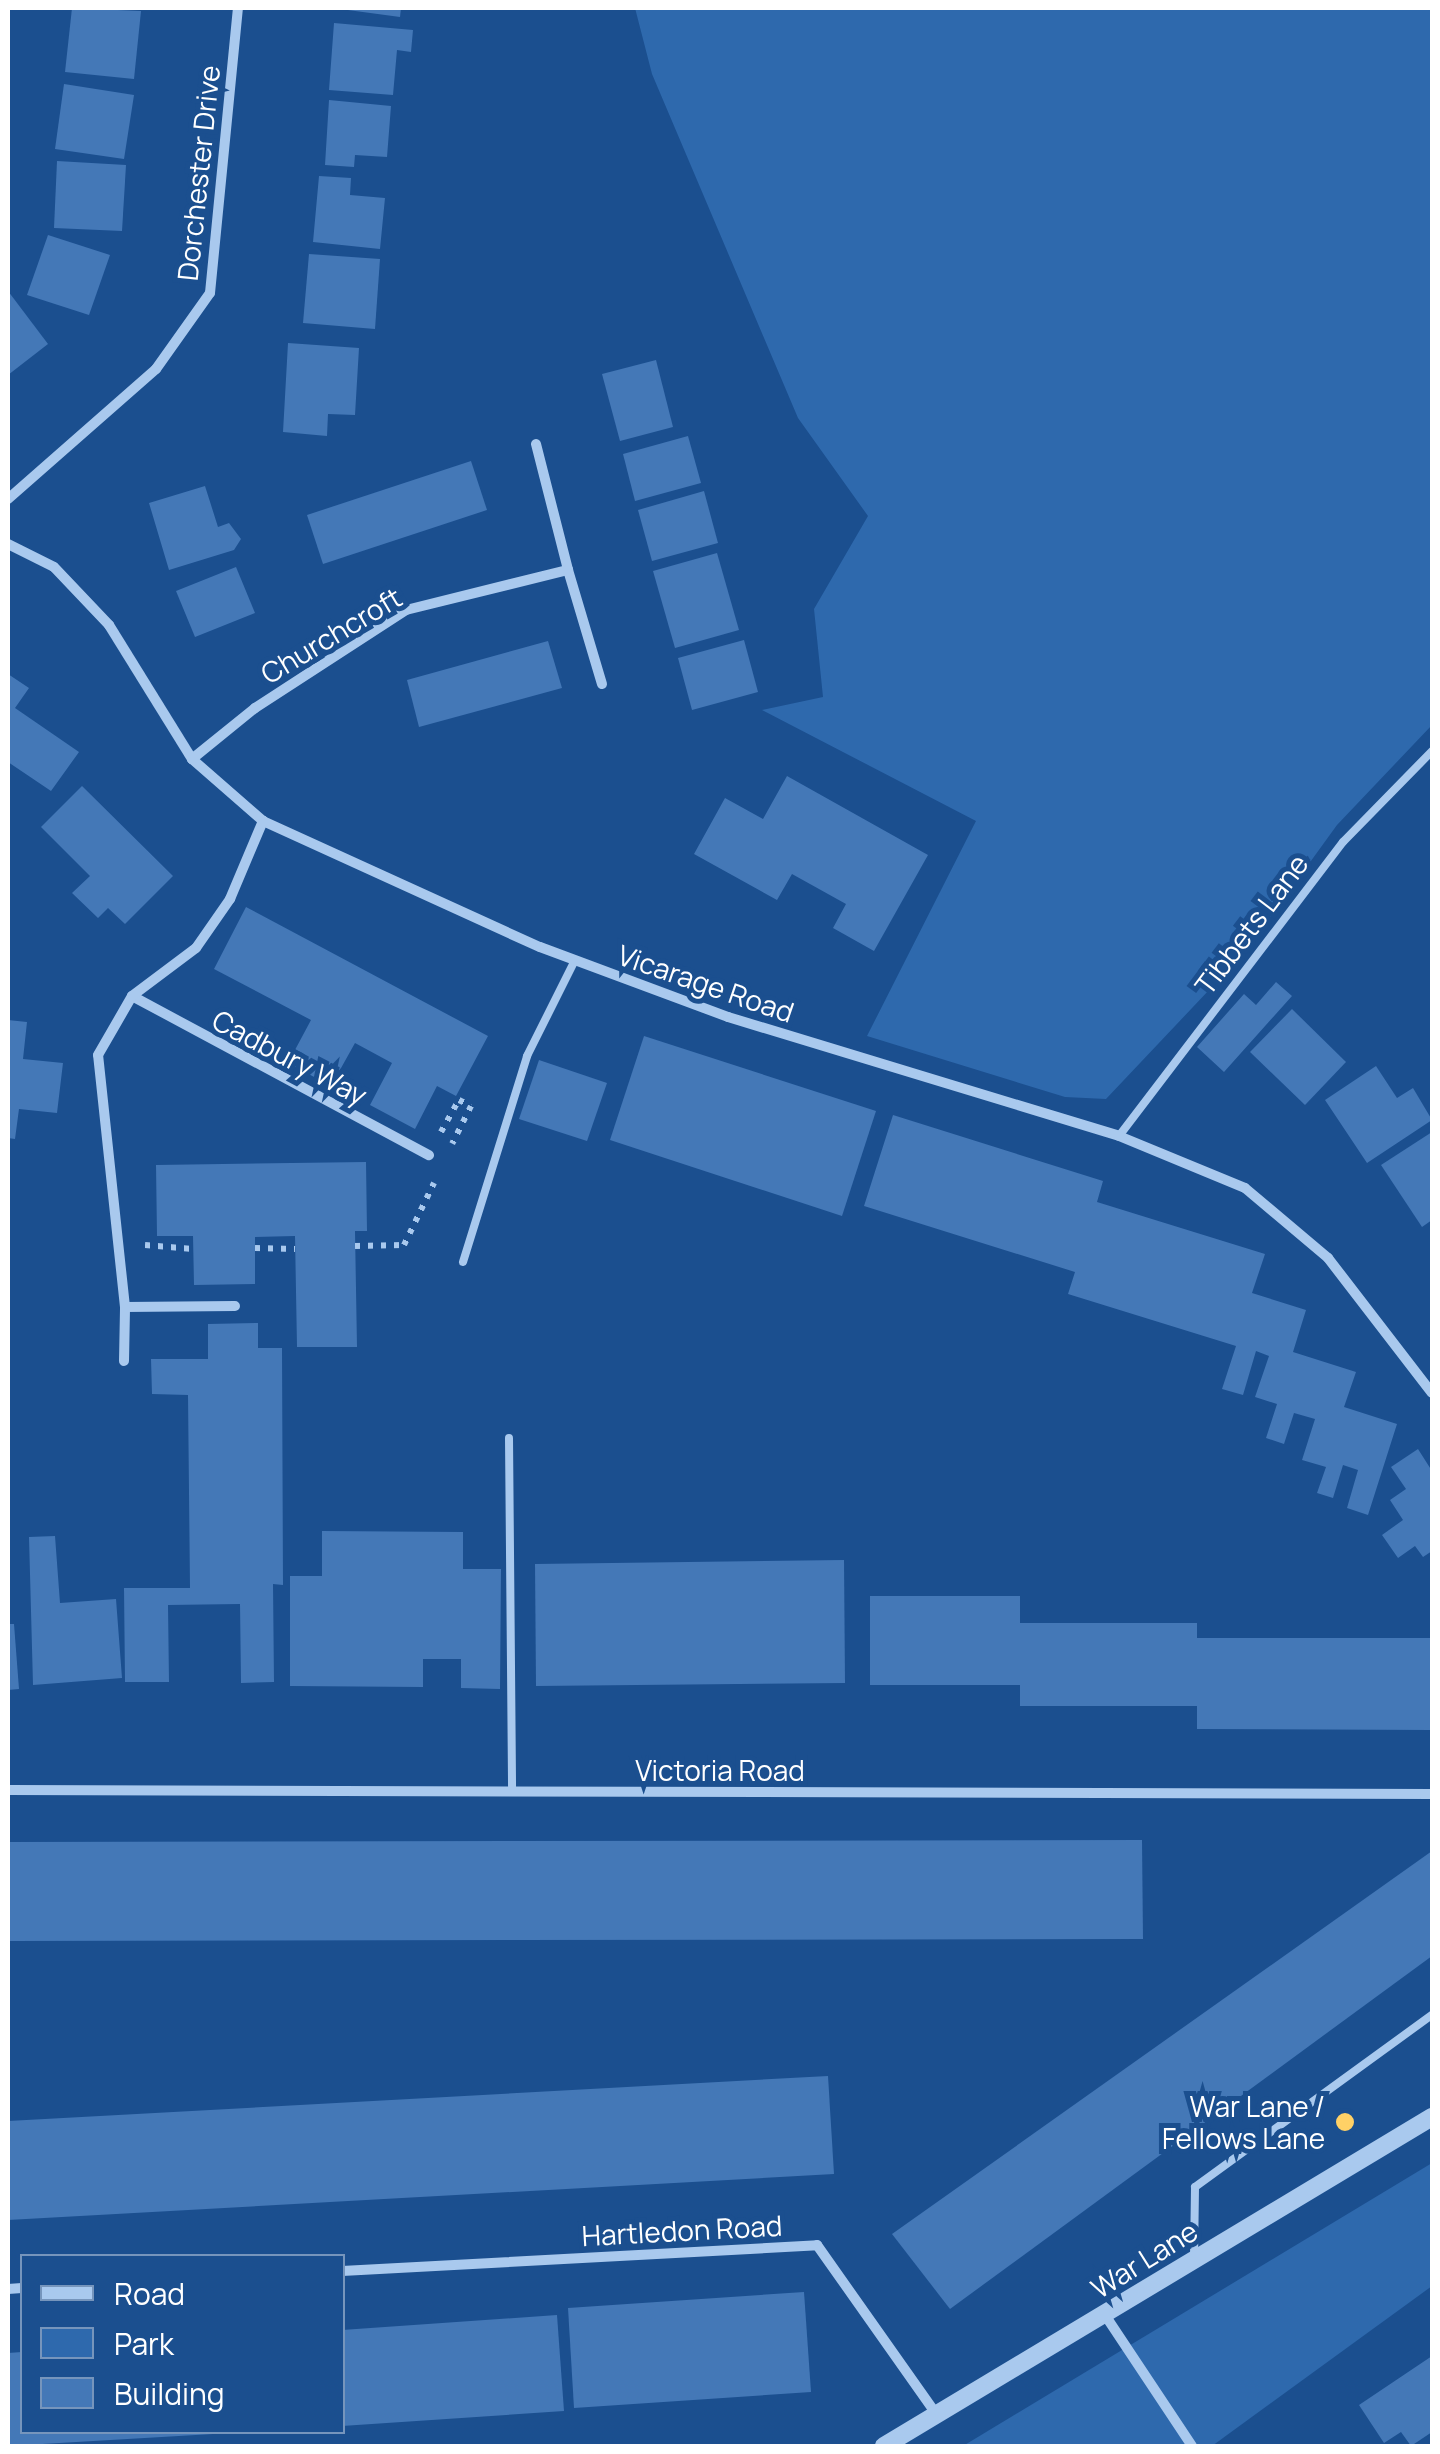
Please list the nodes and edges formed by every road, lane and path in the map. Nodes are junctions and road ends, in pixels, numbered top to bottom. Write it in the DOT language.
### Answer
graph roads {
  1 [pos="238,8"];
  2 [pos="536,444"];
  3 [pos="8,499"];
  4 [pos="8,544"];
  5 [pos="568,570"];
  6 [pos="602,684"];
  7 [pos="1432,752"];
  8 [pos="192,758"];
  9 [pos="264,820"];
  10 [pos="575,960"];
  11 [pos="132,996"];
  12 [pos="1119,1136"];
  13 [pos="428,1156"];
  14 [pos="119,1244"];
  15 [pos="255,1248"];
  16 [pos="295,1248"];
  17 [pos="193,1249"];
  18 [pos="463,1262"];
  19 [pos="235,1306"];
  20 [pos="125,1307"];
  21 [pos="124,1361"];
  22 [pos="1432,1393"];
  23 [pos="509,1438"];
  24 [pos="8,1790"];
  25 [pos="512,1792"];
  26 [pos="1432,1794"];
  27 [pos="1432,2015"];
  28 [pos="1432,2117"];
  29 [pos="1194,2259"];
  30 [pos="345,2271"];
  31 [pos="1106,2316"];
  32 [pos="936,2414"];
  33 [pos="884,2446"];
  34 [pos="1192,2446"];
  1 -- 3 [label="street, Dorchester Drive"];
  2 -- 5 [label="street"];
  4 -- 8 [label="street, Vicarage Road"];
  5 -- 6 [label="street"];
  5 -- 8 [label="street, Churchcroft"];
  7 -- 12 [label="lane, Tibbets Lane"];
  8 -- 9 [label="street, Vicarage Road"];
  9 -- 10 [label="street, Vicarage Road"];
  9 -- 11 [label="street"];
  10 -- 12 [label="street, Vicarage Road"];
  10 -- 18 [label="lane"];
  11 -- 13 [label="street, Cadbury Way"];
  11 -- 14 [label="street"];
  12 -- 22 [label="street, Vicarage Road"];
  14 -- 17 [label="path"];
  14 -- 20 [label="street"];
  15 -- 16 [label="path"];
  19 -- 20 [label="street"];
  20 -- 21 [label="street"];
  23 -- 25 [label="lane"];
  24 -- 25 [label="street, Victoria Road"];
  25 -- 26 [label="street, Victoria Road"];
  27 -- 29 [label="lane"];
  28 -- 29 [label="street, War Lane"];
  29 -- 31 [label="street, War Lane"];
  30 -- 32 [label="street, Hartledon Road"];
  31 -- 32 [label="street, War Lane"];
  31 -- 34 [label="street"];
  32 -- 33 [label="street, War Lane"];
}
